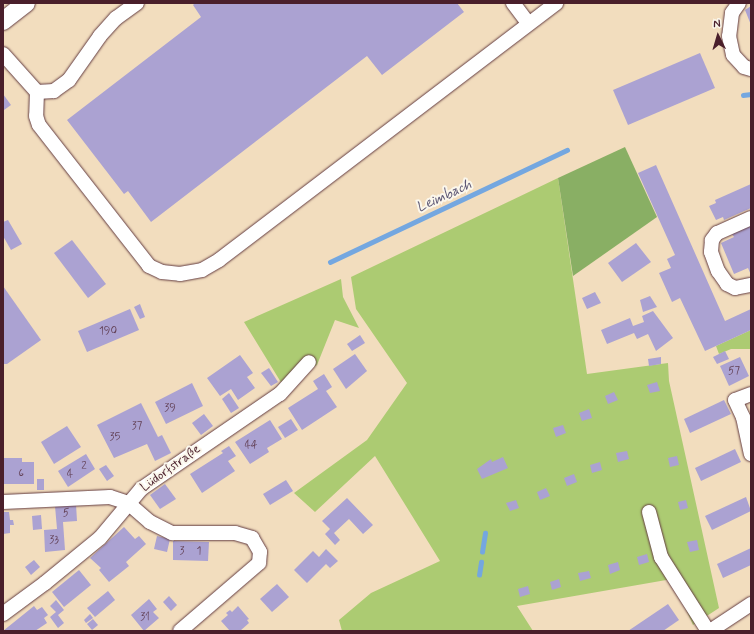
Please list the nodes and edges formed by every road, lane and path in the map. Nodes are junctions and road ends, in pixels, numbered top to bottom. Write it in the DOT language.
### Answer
graph roads {
  1 [pos="26,3"];
  2 [pos="137,3"];
  3 [pos="513,3"];
  4 [pos="556,3"];
  5 [pos="739,3"];
  6 [pos="3,21"];
  7 [pos="528,23"];
  8 [pos="3,54"];
  9 [pos="751,69"];
  10 [pos="37,92"];
  11 [pos="751,218"];
  12 [pos="751,285"];
  13 [pos="309,362"];
  14 [pos="751,394"];
  15 [pos="751,454"];
  16 [pos="3,502"];
  17 [pos="128,503"];
  18 [pos="649,512"];
  19 [pos="751,604"];
  20 [pos="3,614"];
  21 [pos="180,631"];
  22 [pos="709,631"];
  1 -- 6 [label="main road"];
  2 -- 10 [label="street"];
  3 -- 7 [label="street"];
  4 -- 7 [label="street"];
  5 -- 9 [label="street"];
  7 -- 10 [label="street"];
  8 -- 10 [label="street"];
  11 -- 12 [label="street"];
  13 -- 17 [label="street, Lüdorfstraße"];
  14 -- 15 [label="street"];
  16 -- 17 [label="street"];
  17 -- 20 [label="street, Lüdorfstraße"];
  17 -- 21 [label="street"];
  18 -- 22 [label="street"];
  19 -- 22 [label="street"];
}
